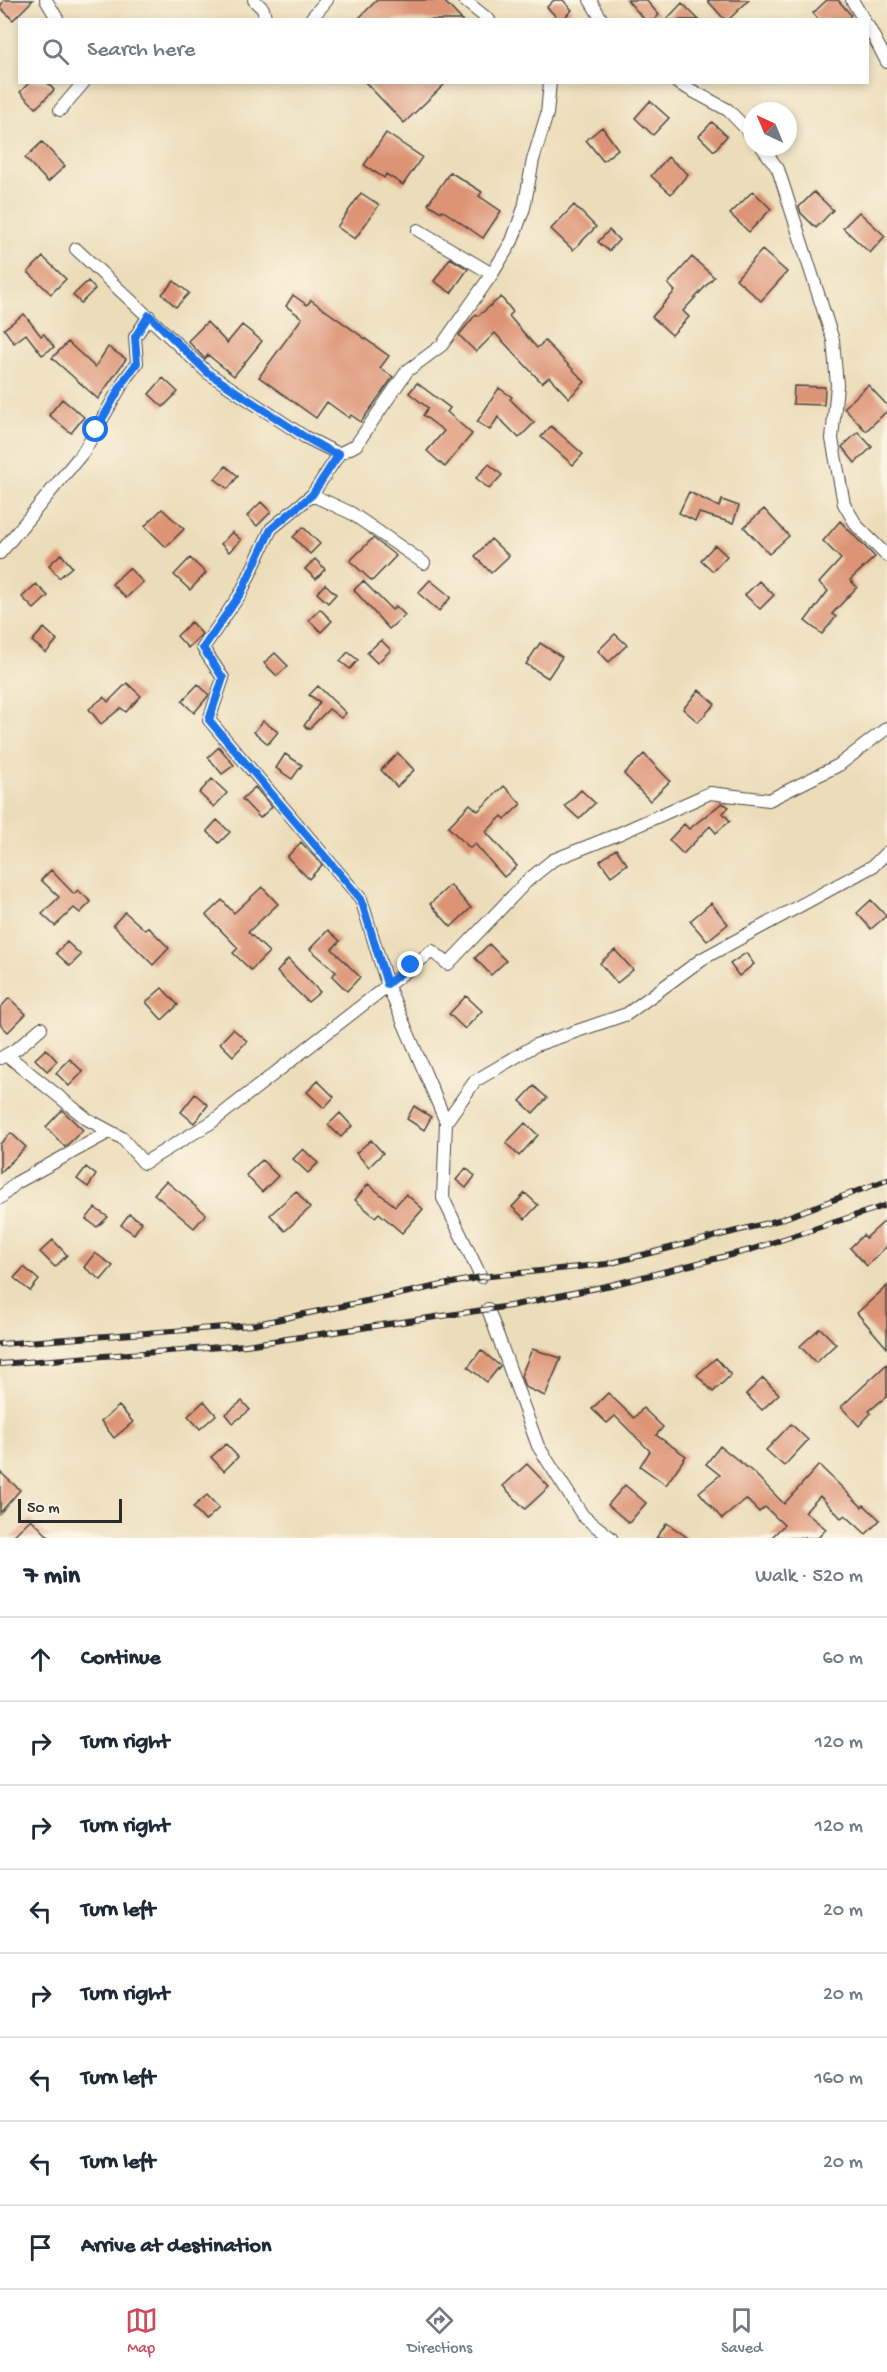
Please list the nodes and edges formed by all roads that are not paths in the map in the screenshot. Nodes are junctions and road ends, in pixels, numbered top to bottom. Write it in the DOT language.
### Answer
graph roads {
  1 [pos="46,0"];
  2 [pos="254,0"];
  3 [pos="327,0"];
  4 [pos="464,0"];
  5 [pos="590,0"];
  6 [pos="852,0"];
  7 [pos="57,18"];
  8 [pos="265,18"];
  9 [pos="312,18"];
  10 [pos="486,18"];
  11 [pos="600,18"];
  12 [pos="863,18"];
  13 [pos="869,30"];
  14 [pos="887,62"];
  15 [pos="82,84"];
  16 [pos="550,84"];
  17 [pos="680,84"];
  18 [pos="60,110"];
  19 [pos="743,126"];
  20 [pos="769,156"];
  21 [pos="418,230"];
  22 [pos="76,249"];
  23 [pos="492,274"];
  24 [pos="149,315"];
  25 [pos="339,454"];
  26 [pos="312,495"];
  27 [pos="0,553"];
  28 [pos="887,556"];
  29 [pos="424,563"];
  30 [pos="887,728"];
  31 [pos="887,852"];
  32 [pos="387,984"];
  33 [pos="41,1028"];
  34 [pos="4,1057"];
  35 [pos="446,1122"];
  36 [pos="110,1132"];
  37 [pos="0,1198"];
  38 [pos="481,1277"];
  39 [pos="488,1309"];
  40 [pos="610,1538"];
  1 -- 7 [label="street"];
  2 -- 8 [label="street"];
  3 -- 9 [label="street"];
  4 -- 10 [label="street"];
  5 -- 11 [label="street"];
  6 -- 12 [label="street"];
  13 -- 14 [label="street"];
  15 -- 18 [label="street"];
  16 -- 23 [label="street"];
  17 -- 19 [label="street"];
  20 -- 28 [label="street"];
  21 -- 23 [label="street"];
  22 -- 24 [label="street"];
  23 -- 25 [label="street"];
  24 -- 25 [label="street"];
  24 -- 27 [label="street"];
  25 -- 26 [label="street"];
  26 -- 29 [label="street"];
  26 -- 32 [label="street"];
  30 -- 32 [label="street"];
  31 -- 35 [label="street"];
  32 -- 35 [label="street"];
  32 -- 36 [label="street"];
  33 -- 34 [label="street"];
  34 -- 36 [label="street"];
  35 -- 38 [label="street"];
  36 -- 37 [label="street"];
  39 -- 40 [label="street"];
}
